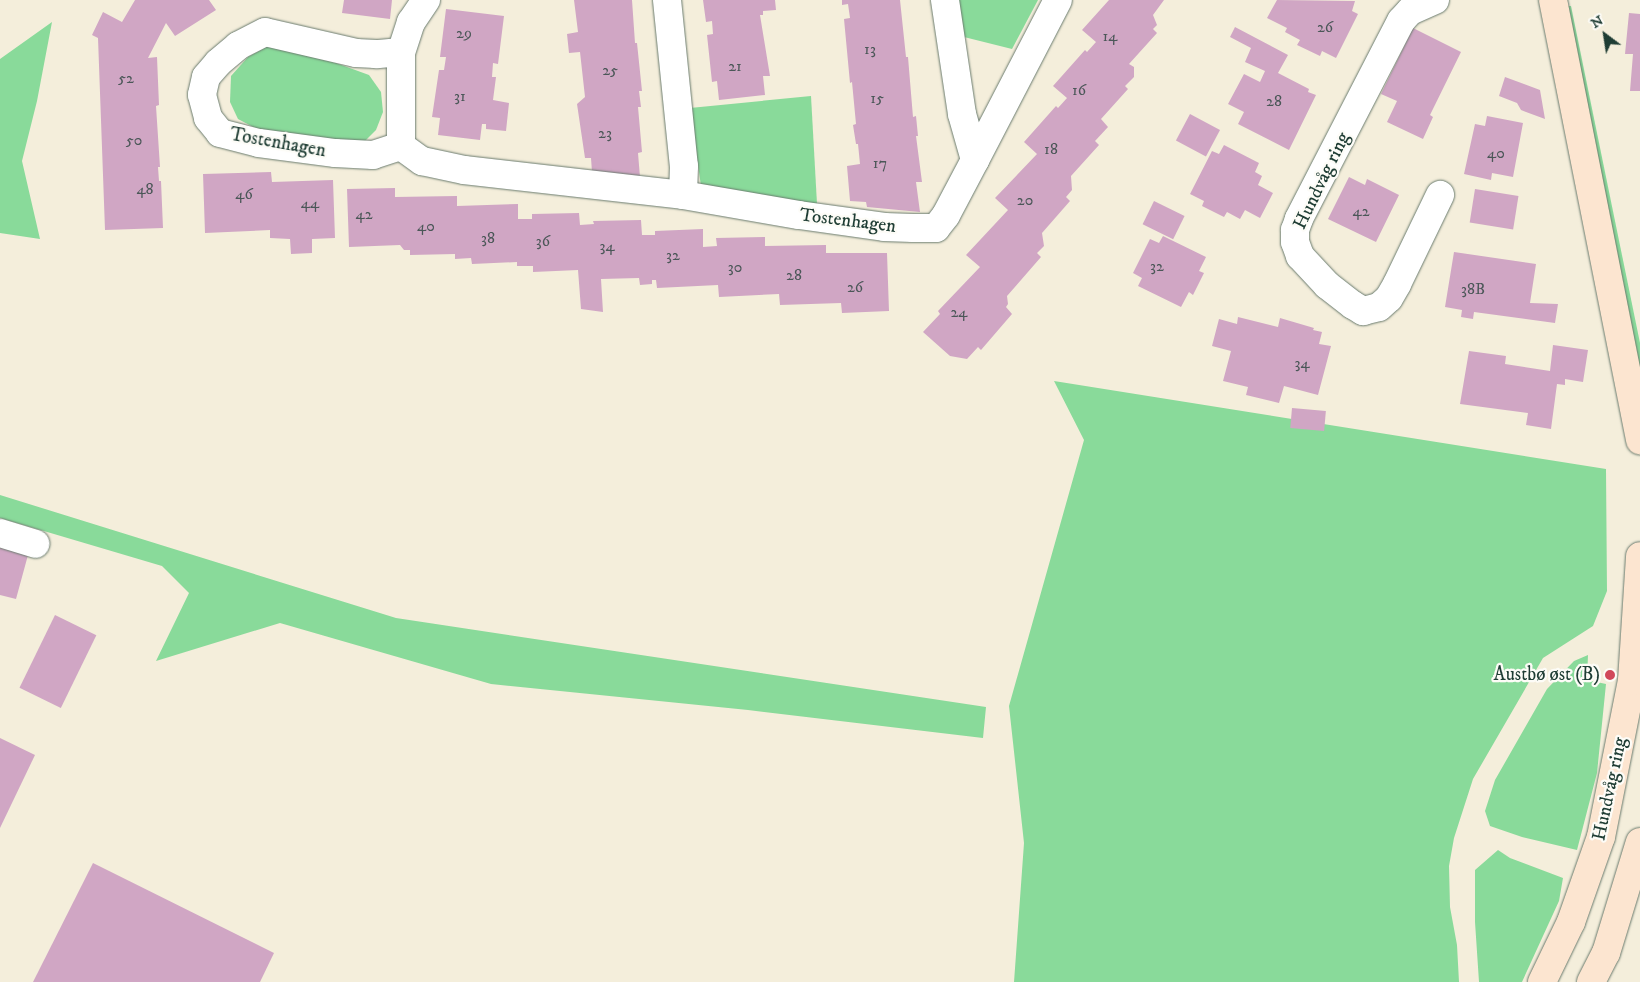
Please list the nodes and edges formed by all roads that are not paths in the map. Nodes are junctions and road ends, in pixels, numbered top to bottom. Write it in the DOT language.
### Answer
graph roads {
  1 [pos="426,0"];
  2 [pos="667,0"];
  3 [pos="946,0"];
  4 [pos="1058,0"];
  5 [pos="1435,0"];
  6 [pos="1553,0"];
  7 [pos="401,52"];
  8 [pos="402,146"];
  9 [pos="976,160"];
  10 [pos="684,195"];
  11 [pos="1440,195"];
  12 [pos="1640,441"];
  13 [pos="0,533"];
  14 [pos="35,544"];
  15 [pos="1640,556"];
  16 [pos="1640,842"];
  17 [pos="1542,982"];
  18 [pos="1591,982"];
  1 -- 7 [label="street"];
  2 -- 10 [label="street"];
  3 -- 9 [label="street"];
  4 -- 9 [label="street, Tostenhagen"];
  5 -- 11 [label="street, Hundvåg ring"];
  6 -- 12 [label="main road"];
  7 -- 8 [label="street"];
  7 -- 8 [label="street, Tostenhagen"];
  8 -- 10 [label="street, Tostenhagen"];
  9 -- 10 [label="street, Tostenhagen"];
  13 -- 14 [label="street"];
  15 -- 17 [label="main road, Hundvåg ring"];
  16 -- 18 [label="main road"];
}
